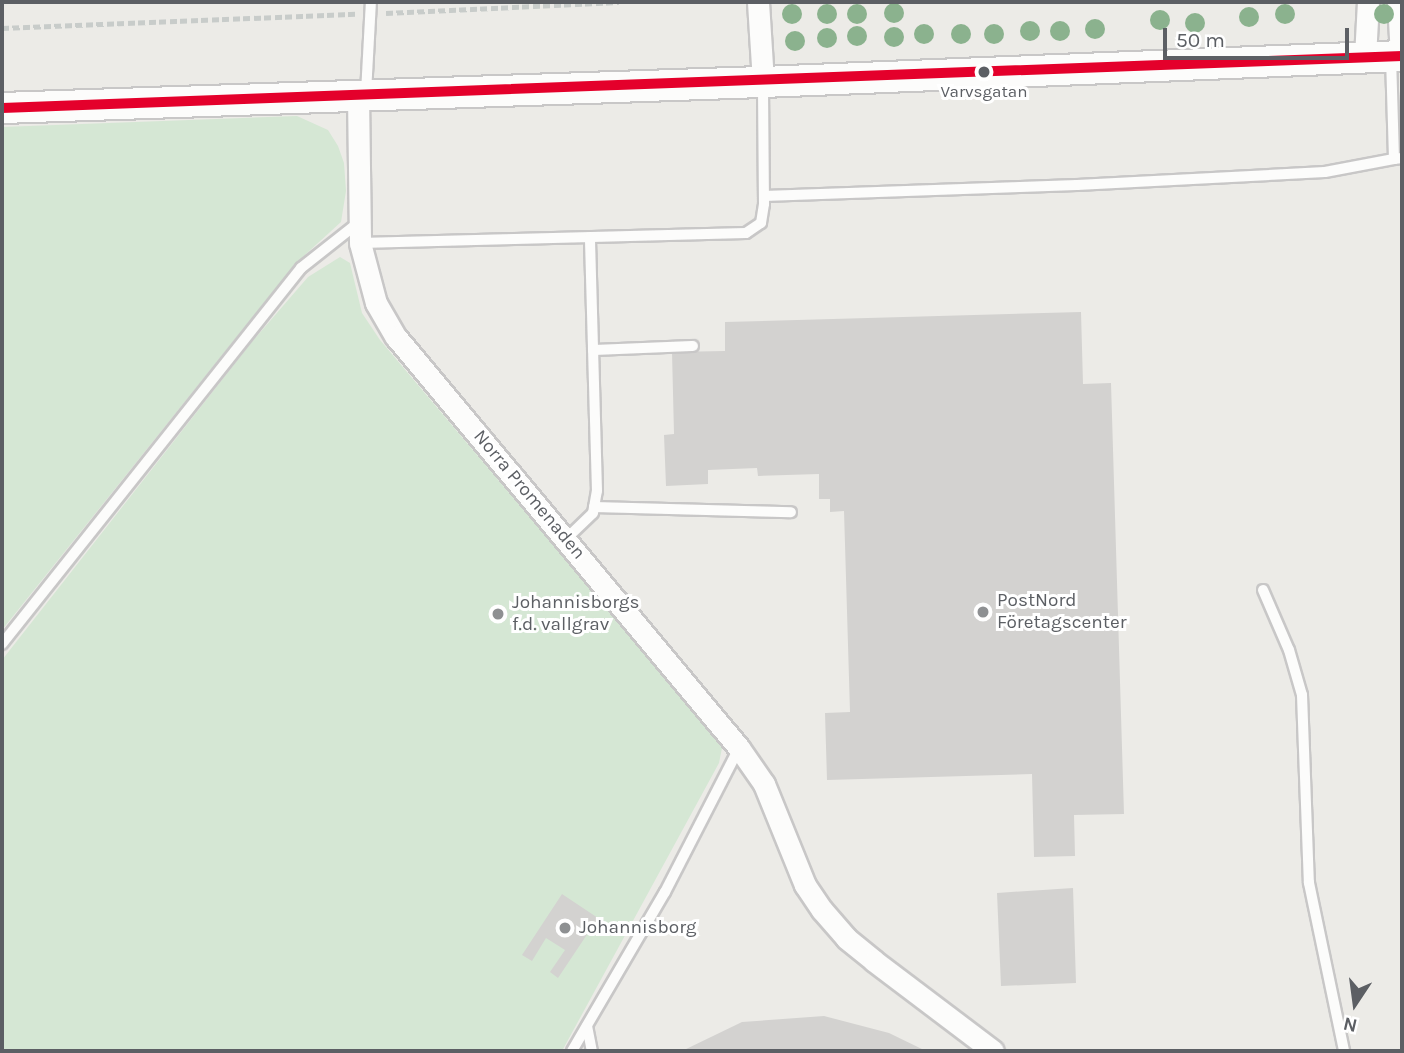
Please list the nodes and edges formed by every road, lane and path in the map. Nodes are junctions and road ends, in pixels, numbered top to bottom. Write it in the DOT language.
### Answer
graph roads {
  1 [pos="371,2"];
  2 [pos="619,2"];
  3 [pos="758,2"];
  4 [pos="1368,2"];
  5 [pos="1398,2"];
  6 [pos="371,14"];
  7 [pos="2,28"];
  8 [pos="1390,56"];
  9 [pos="763,82"];
  10 [pos="362,96"];
  11 [pos="2,108"];
  12 [pos="1398,159"];
  13 [pos="764,196"];
  14 [pos="359,233"];
  15 [pos="590,237"];
  16 [pos="693,346"];
  17 [pos="593,350"];
  18 [pos="594,507"];
  19 [pos="791,512"];
  20 [pos="566,539"];
  21 [pos="1264,590"];
  22 [pos="2,644"];
  23 [pos="738,748"];
  24 [pos="587,1026"];
  25 [pos="572,1051"];
  26 [pos="592,1051"];
  27 [pos="993,1051"];
  28 [pos="1344,1051"];
  1 -- 6 [label="lane"];
  2 -- 6 [label="path"];
  3 -- 9 [label="street"];
  4 -- 8 [label="street"];
  5 -- 8 [label="street"];
  6 -- 7 [label="path"];
  6 -- 10 [label="lane"];
  8 -- 9 [label="street"];
  8 -- 12 [label="lane"];
  9 -- 10 [label="street"];
  9 -- 13 [label="lane"];
  10 -- 11 [label="street"];
  10 -- 14 [label="street, Norra Promenaden"];
  12 -- 13 [label="lane"];
  13 -- 15 [label="lane"];
  14 -- 15 [label="lane"];
  14 -- 20 [label="street, Norra Promenaden"];
  14 -- 22 [label="lane"];
  15 -- 17 [label="lane"];
  16 -- 17 [label="lane"];
  17 -- 18 [label="lane"];
  18 -- 19 [label="lane"];
  18 -- 20 [label="lane"];
  20 -- 23 [label="street, Norra Promenaden"];
  21 -- 28 [label="lane"];
  23 -- 24 [label="lane"];
  23 -- 27 [label="street, Norra Promenaden"];
  24 -- 25 [label="lane"];
  24 -- 26 [label="lane"];
}
